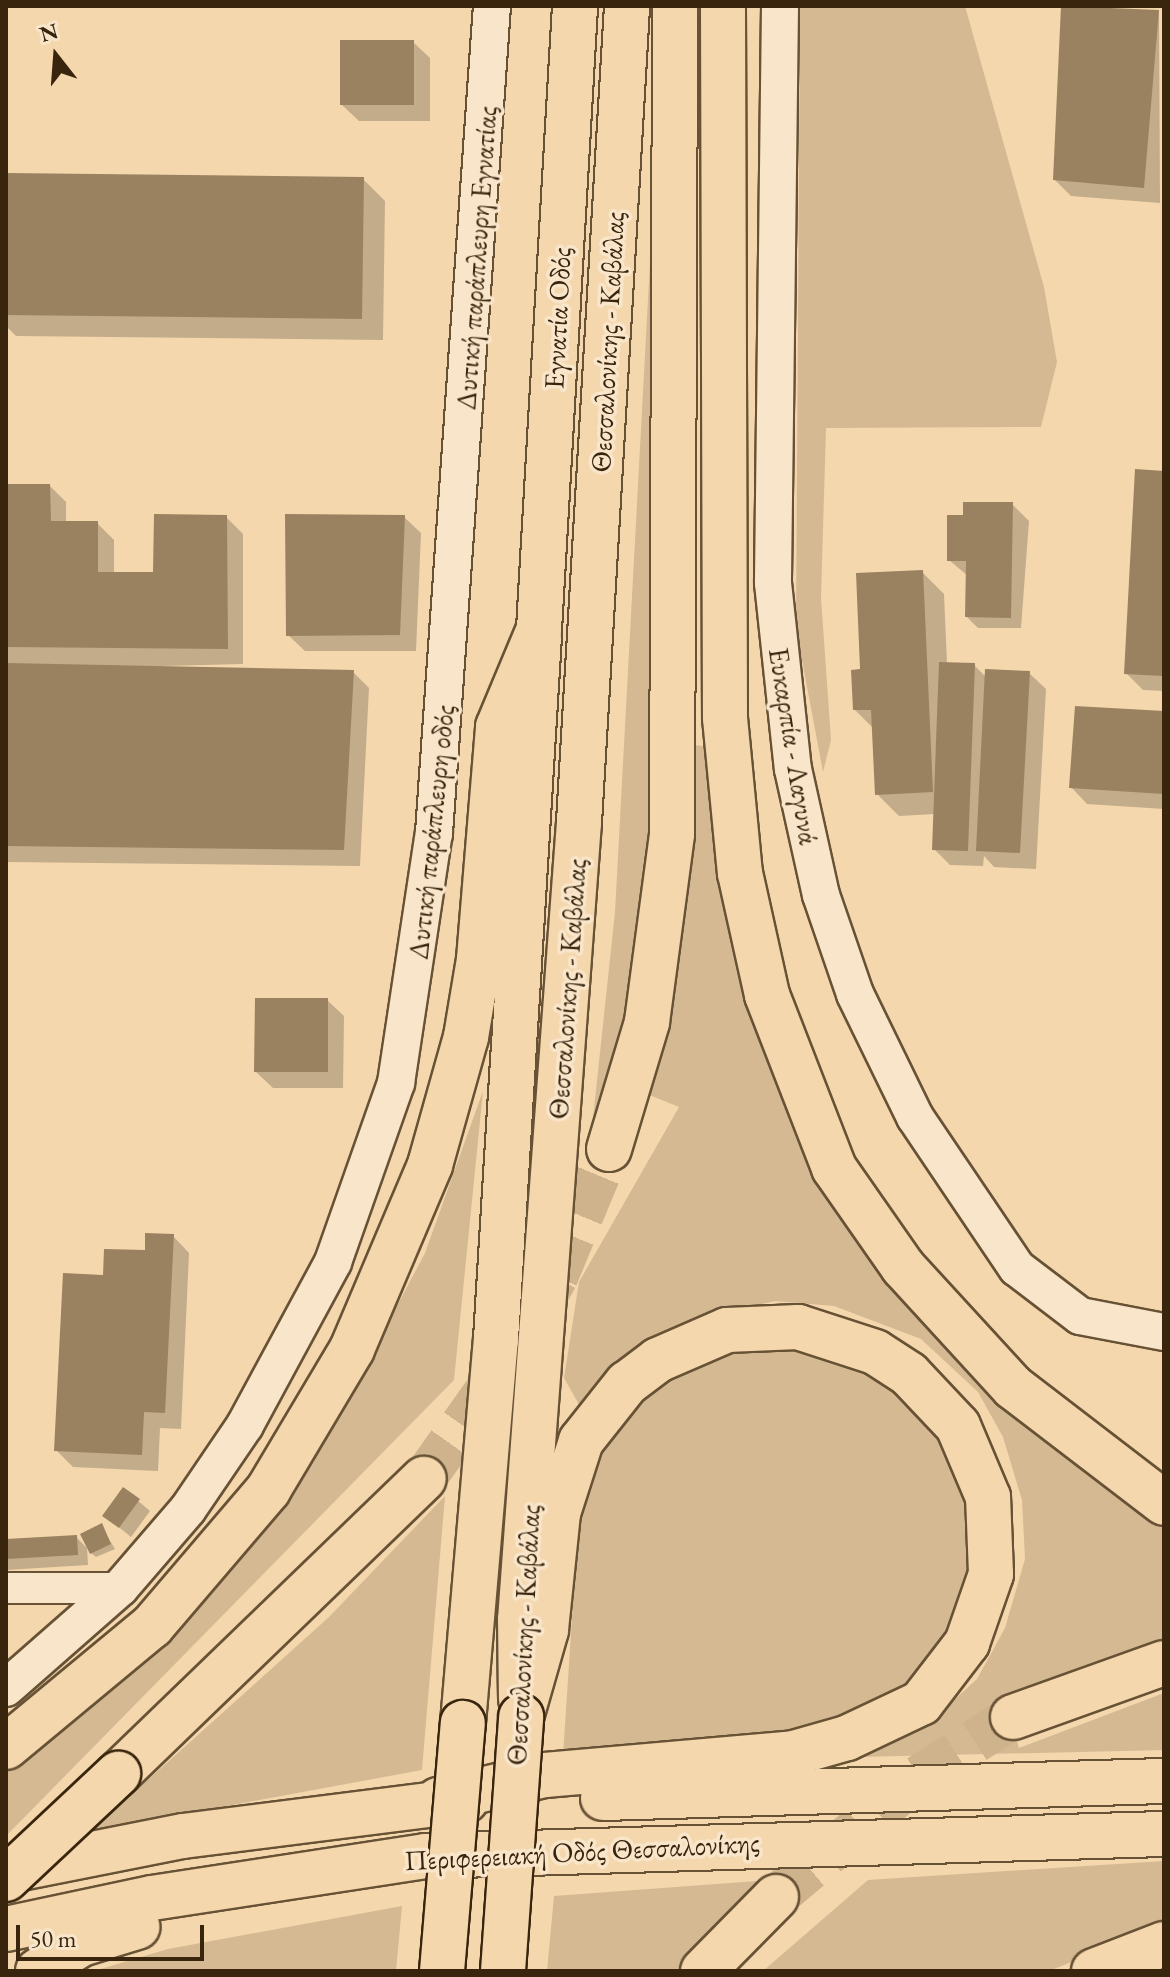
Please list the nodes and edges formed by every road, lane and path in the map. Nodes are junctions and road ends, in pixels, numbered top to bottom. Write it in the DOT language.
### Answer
graph roads {
  1 [pos="492,6"];
  2 [pos="575,6"];
  3 [pos="627,6"];
  4 [pos="675,6"];
  5 [pos="723,6"];
  6 [pos="780,6"];
  7 [pos="458,509"];
  8 [pos="539,629"];
  9 [pos="609,1149"];
  10 [pos="1164,1332"];
  11 [pos="424,1479"];
  12 [pos="1164,1503"];
  13 [pos="6,1588"];
  14 [pos="120,1588"];
  15 [pos="1164,1663"];
  16 [pos="6,1688"];
  17 [pos="521,1717"];
  18 [pos="1013,1717"];
  19 [pos="6,1747"];
  20 [pos="1164,1781"];
  21 [pos="438,1800"];
  22 [pos="1164,1834"];
  23 [pos="770,1840"];
  24 [pos="6,1871"];
  25 [pos="6,1879"];
  26 [pos="776,1897"];
  27 [pos="6,1929"];
  28 [pos="1164,1944"];
  29 [pos="38,1971"];
  30 [pos="442,1971"];
  31 [pos="503,1971"];
  32 [pos="703,1971"];
  33 [pos="1094,1971"];
  1 -- 7 [label="street, Δυτική παράπλευρη Εγνατίας"];
  2 -- 8 [label="highway, Εγνατία Οδός"];
  3 -- 17 [label="highway, Θεσσαλονίκης - Καβάλας"];
  4 -- 9 [label="highway"];
  5 -- 12 [label="highway"];
  6 -- 10 [label="street, Ευκαρπία - Λαγυνά"];
  7 -- 14 [label="street, Δυτική παράπλευρη οδός"];
  8 -- 19 [label="highway"];
  8 -- 30 [label="highway, Θεσσαλονίκης - Καβάλας, bridge"];
  11 -- 25 [label="highway, bridge"];
  13 -- 14 [label="street"];
  14 -- 16 [label="street, Δυτική παράπλευρη οδός"];
  15 -- 18 [label="highway"];
  17 -- 21 [label="highway"];
  17 -- 31 [label="highway, Θεσσαλονίκης - Καβάλας, bridge"];
  20 -- 21 [label="highway, Περιφερειακή Οδός Θεσσαλονίκης"];
  21 -- 24 [label="highway, Περιφερειακή Οδός Θεσσαλονίκης"];
  22 -- 23 [label="highway, Περιφερειακή Οδός Θεσσαλονίκης"];
  23 -- 27 [label="highway, Περιφερειακή Οδός Θεσσαλονίκης"];
  23 -- 29 [label="highway"];
  26 -- 32 [label="highway"];
  28 -- 33 [label="highway"];
}
